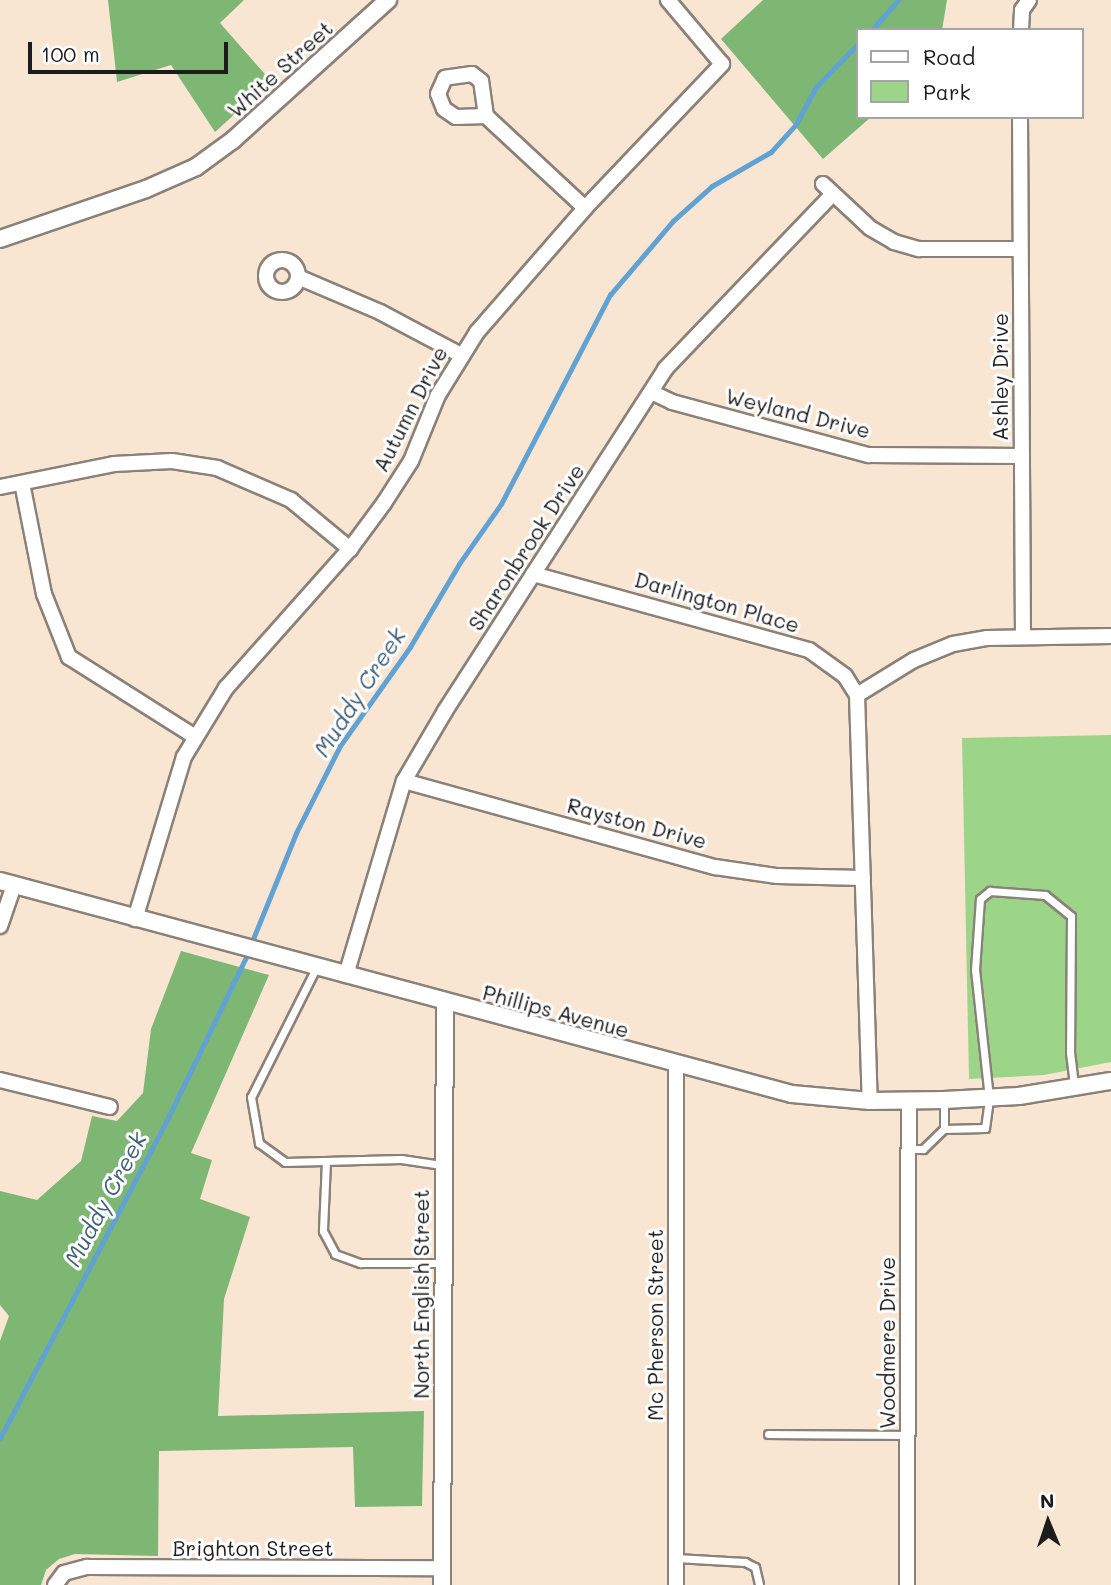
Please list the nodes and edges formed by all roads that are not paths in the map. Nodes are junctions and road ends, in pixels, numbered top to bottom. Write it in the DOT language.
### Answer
graph roads {
  1 [pos="388,0"];
  2 [pos="668,0"];
  3 [pos="1029,0"];
  4 [pos="1021,28"];
  5 [pos="486,116"];
  6 [pos="1020,119"];
  7 [pos="585,208"];
  8 [pos="0,239"];
  9 [pos="1020,249"];
  10 [pos="298,277"];
  11 [pos="461,355"];
  12 [pos="651,392"];
  13 [pos="1022,456"];
  14 [pos="22,483"];
  15 [pos="0,487"];
  16 [pos="349,549"];
  17 [pos="533,574"];
  18 [pos="1111,636"];
  19 [pos="1023,637"];
  20 [pos="857,695"];
  21 [pos="194,736"];
  22 [pos="404,781"];
  23 [pos="863,878"];
  24 [pos="7,883"];
  25 [pos="135,919"];
  26 [pos="0,926"];
  27 [pos="316,968"];
  28 [pos="345,975"];
  29 [pos="445,1002"];
  30 [pos="676,1065"];
  31 [pos="0,1080"];
  32 [pos="1111,1081"];
  33 [pos="1074,1088"];
  34 [pos="989,1098"];
  35 [pos="944,1100"];
  36 [pos="870,1101"];
  37 [pos="909,1102"];
  38 [pos="110,1107"];
  39 [pos="944,1129"];
  40 [pos="909,1149"];
  41 [pos="326,1161"];
  42 [pos="442,1164"];
  43 [pos="442,1262"];
  44 [pos="768,1434"];
  45 [pos="909,1435"];
  46 [pos="676,1558"];
  47 [pos="241,1569"];
  48 [pos="442,1577"];
  49 [pos="55,1585"];
  50 [pos="241,1585"];
  51 [pos="676,1585"];
  52 [pos="759,1585"];
  53 [pos="907,1585"];
  1 -- 8 [label="street, White Street"];
  2 -- 7 [label="street, Autumn Drive"];
  3 -- 4 [label="street"];
  5 -- 7 [label="street"];
  6 -- 9 [label="street, Ashley Drive"];
  7 -- 11 [label="street, Autumn Drive"];
  9 -- 12 [label="street, Sharonbrook Drive"];
  9 -- 13 [label="street, Ashley Drive"];
  10 -- 11 [label="street"];
  11 -- 16 [label="street, Autumn Drive"];
  12 -- 13 [label="street, Weyland Drive"];
  12 -- 17 [label="street, Sharonbrook Drive"];
  13 -- 19 [label="street, Ashley Drive"];
  14 -- 15 [label="street"];
  14 -- 16 [label="street"];
  14 -- 21 [label="street"];
  16 -- 21 [label="street, Autumn Drive"];
  17 -- 20 [label="street, Darlington Place"];
  17 -- 22 [label="street, Sharonbrook Drive"];
  18 -- 19 [label="street"];
  19 -- 20 [label="street"];
  20 -- 23 [label="street"];
  21 -- 25 [label="street, Autumn Drive"];
  22 -- 23 [label="street, Rayston Drive"];
  22 -- 28 [label="street, Sharonbrook Drive"];
  23 -- 36 [label="street"];
  24 -- 25 [label="street, Phillips Avenue"];
  24 -- 26 [label="street"];
  25 -- 27 [label="street, Phillips Avenue"];
  27 -- 28 [label="street, Phillips Avenue"];
  27 -- 41 [label="lane"];
  28 -- 29 [label="street, Phillips Avenue"];
  29 -- 30 [label="street, Phillips Avenue"];
  29 -- 42 [label="street, North English Street"];
  30 -- 36 [label="street, Phillips Avenue"];
  30 -- 46 [label="street, Mc Pherson Street"];
  31 -- 38 [label="street"];
  32 -- 33 [label="street, Phillips Avenue"];
  33 -- 34 [label="street, Phillips Avenue"];
  33 -- 34 [label="lane"];
  34 -- 35 [label="street, Phillips Avenue"];
  34 -- 39 [label="lane"];
  35 -- 37 [label="street, Phillips Avenue"];
  35 -- 39 [label="lane"];
  36 -- 37 [label="street, Phillips Avenue"];
  37 -- 40 [label="street, Woodmere Drive"];
  39 -- 40 [label="lane"];
  40 -- 45 [label="street, Woodmere Drive"];
  41 -- 42 [label="lane"];
  41 -- 43 [label="lane"];
  42 -- 43 [label="street, North English Street"];
  43 -- 48 [label="street, North English Street"];
  44 -- 45 [label="lane"];
  45 -- 53 [label="street, Woodmere Drive"];
  46 -- 51 [label="street, Mc Pherson Street"];
  46 -- 52 [label="lane"];
  47 -- 48 [label="street, Brighton Street"];
  47 -- 49 [label="street, Brighton Street"];
  47 -- 50 [label="street"];
}
